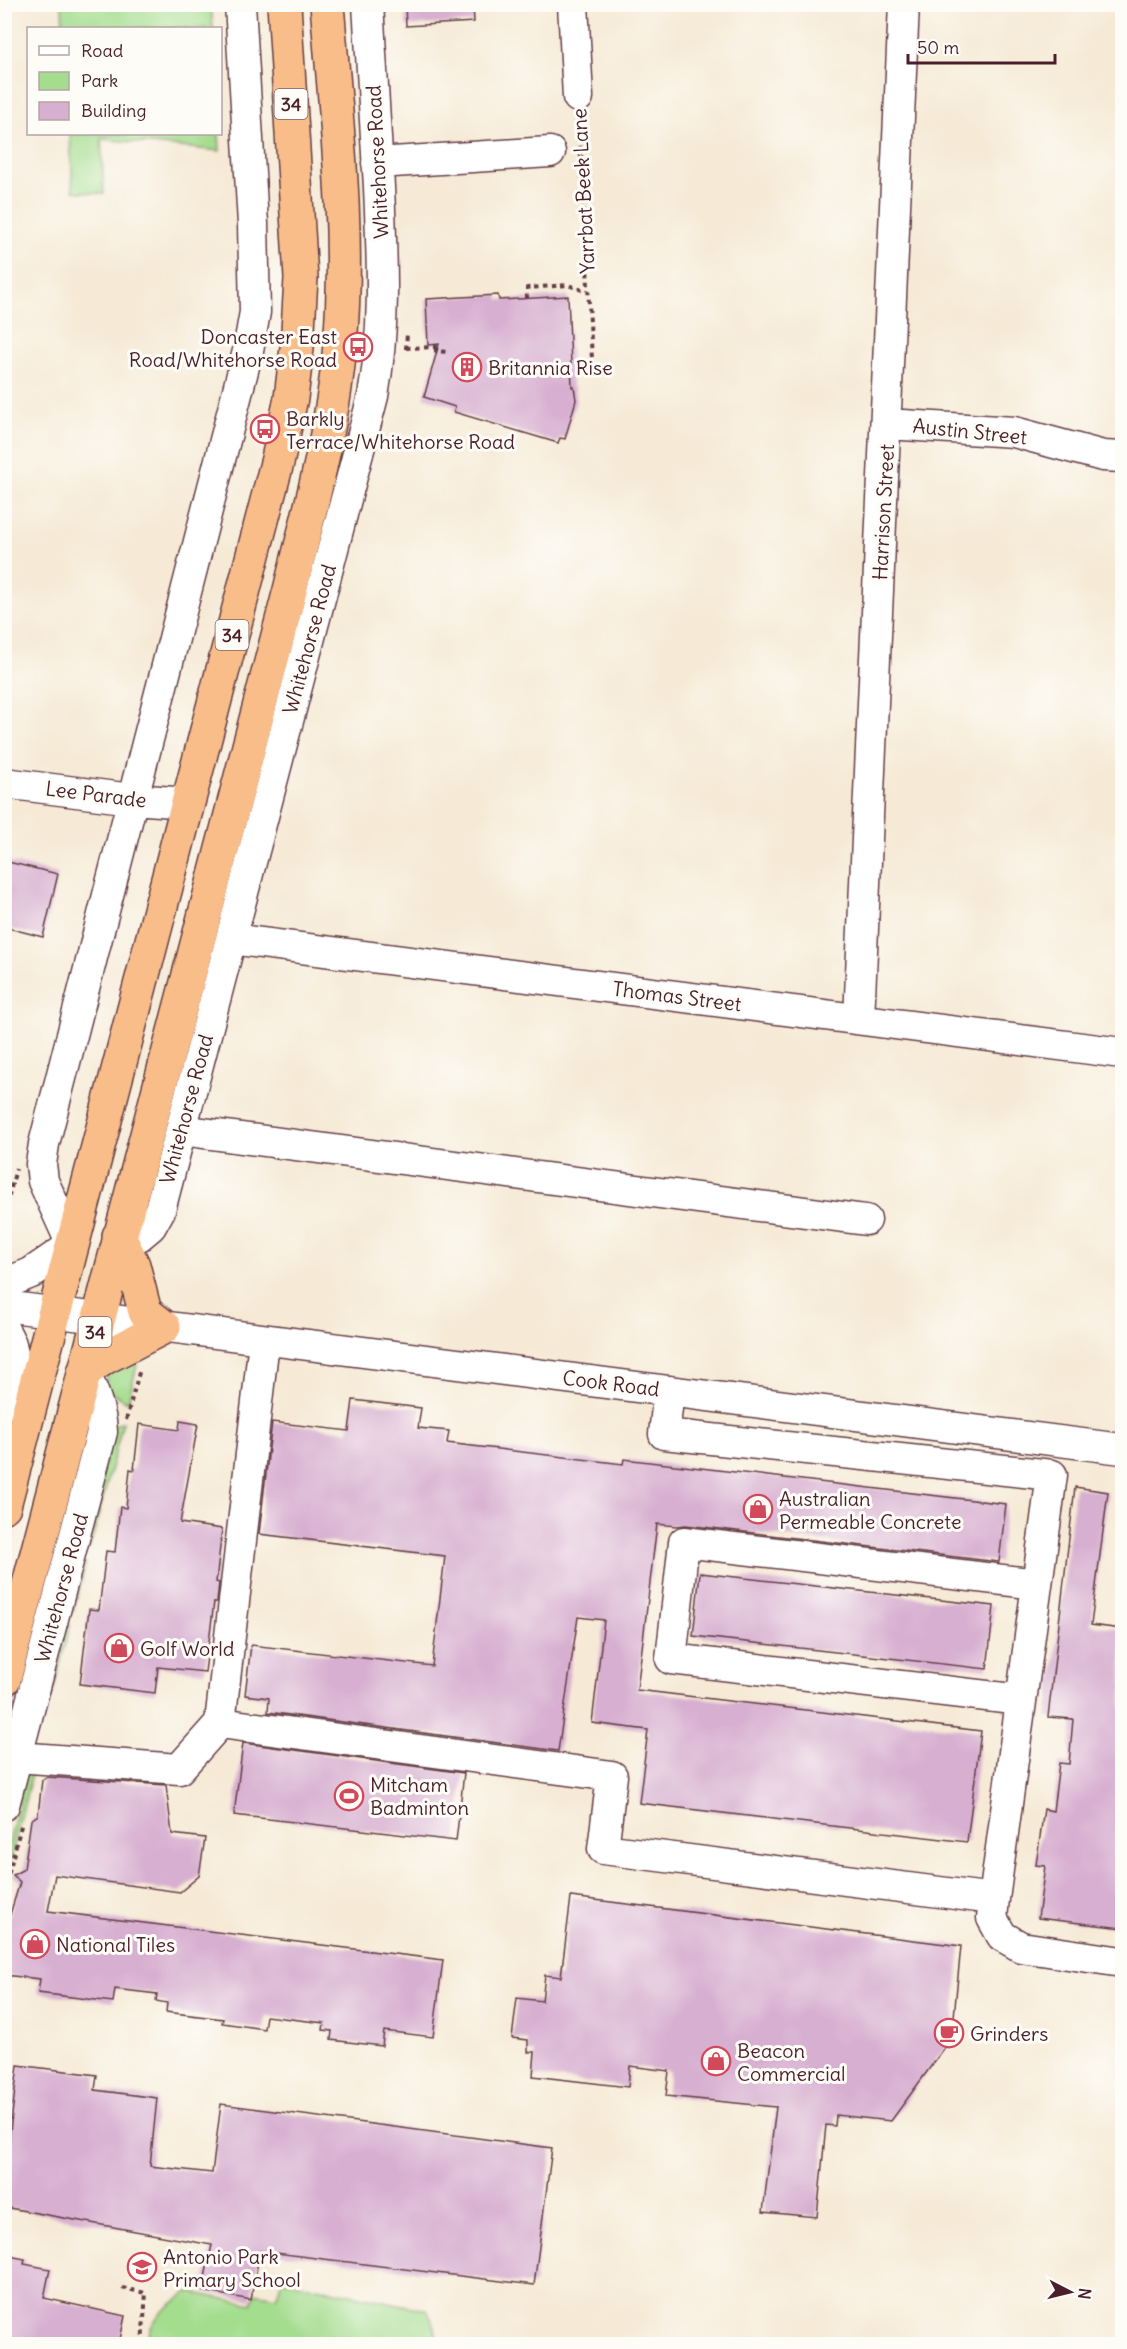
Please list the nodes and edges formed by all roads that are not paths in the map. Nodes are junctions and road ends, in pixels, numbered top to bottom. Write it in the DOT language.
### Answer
graph roads {
  1 [pos="240,4"];
  2 [pos="284,4"];
  3 [pos="327,4"];
  4 [pos="368,4"];
  5 [pos="573,4"];
  6 [pos="904,4"];
  7 [pos="578,97"];
  8 [pos="550,152"];
  9 [pos="377,163"];
  10 [pos="887,424"];
  11 [pos="1122,457"];
  12 [pos="4,783"];
  13 [pos="132,799"];
  14 [pos="189,803"];
  15 [pos="231,939"];
  16 [pos="859,1019"];
  17 [pos="1122,1053"];
  18 [pos="181,1130"];
  19 [pos="866,1220"];
  20 [pos="119,1236"];
  21 [pos="72,1245"];
  22 [pos="4,1284"];
  23 [pos="4,1306"];
  24 [pos="55,1313"];
  25 [pos="99,1319"];
  26 [pos="164,1328"];
  27 [pos="4,1330"];
  28 [pos="264,1341"];
  29 [pos="84,1372"];
  30 [pos="669,1390"];
  31 [pos="18,1404"];
  32 [pos="1056,1441"];
  33 [pos="1122,1449"];
  34 [pos="1052,1475"];
  35 [pos="4,1506"];
  36 [pos="1037,1584"];
  37 [pos="4,1680"];
  38 [pos="1021,1700"];
  39 [pos="220,1723"];
  40 [pos="17,1757"];
  41 [pos="4,1805"];
  42 [pos="994,1899"];
  43 [pos="1122,1962"];
  1 -- 13 [label="street"];
  2 -- 14 [label="highway, 34"];
  3 -- 20 [label="highway, Whitehorse Road / 34"];
  4 -- 9 [label="street, Whitehorse Road"];
  5 -- 7 [label="street, Yarrbat Beek Lane"];
  6 -- 10 [label="street, Harrison Street"];
  8 -- 9 [label="street"];
  9 -- 15 [label="street, Whitehorse Road"];
  10 -- 11 [label="street, Austin Street"];
  10 -- 16 [label="street, Harrison Street"];
  12 -- 13 [label="street, Lee Parade"];
  13 -- 14 [label="street, Lee Parade"];
  13 -- 21 [label="street"];
  14 -- 21 [label="highway, 34"];
  15 -- 16 [label="street, Thomas Street"];
  15 -- 18 [label="street, Whitehorse Road"];
  16 -- 17 [label="street, Thomas Street"];
  18 -- 19 [label="street"];
  18 -- 20 [label="street, Whitehorse Road"];
  20 -- 25 [label="highway, Whitehorse Road / 34"];
  20 -- 26 [label="highway"];
  21 -- 22 [label="street"];
  21 -- 24 [label="highway, 34"];
  23 -- 24 [label="street, Cook Road"];
  24 -- 25 [label="street, Cook Road"];
  24 -- 31 [label="highway, 34"];
  25 -- 26 [label="street, Cook Road"];
  25 -- 29 [label="highway, Whitehorse Road / 34"];
  26 -- 28 [label="street, Cook Road"];
  26 -- 29 [label="highway"];
  27 -- 31 [label="street"];
  28 -- 30 [label="street, Cook Road"];
  28 -- 39 [label="street"];
  29 -- 37 [label="highway, Whitehorse Road / 34"];
  29 -- 40 [label="street, Whitehorse Road"];
  30 -- 32 [label="street, Cook Road"];
  30 -- 34 [label="street"];
  31 -- 35 [label="highway, 34"];
  32 -- 33 [label="street, Cook Road"];
  32 -- 34 [label="street"];
  34 -- 36 [label="street"];
  36 -- 38 [label="street"];
  36 -- 38 [label="street"];
  38 -- 42 [label="street"];
  39 -- 40 [label="street"];
  39 -- 42 [label="street"];
  40 -- 41 [label="street, Whitehorse Road"];
  42 -- 43 [label="street"];
}
